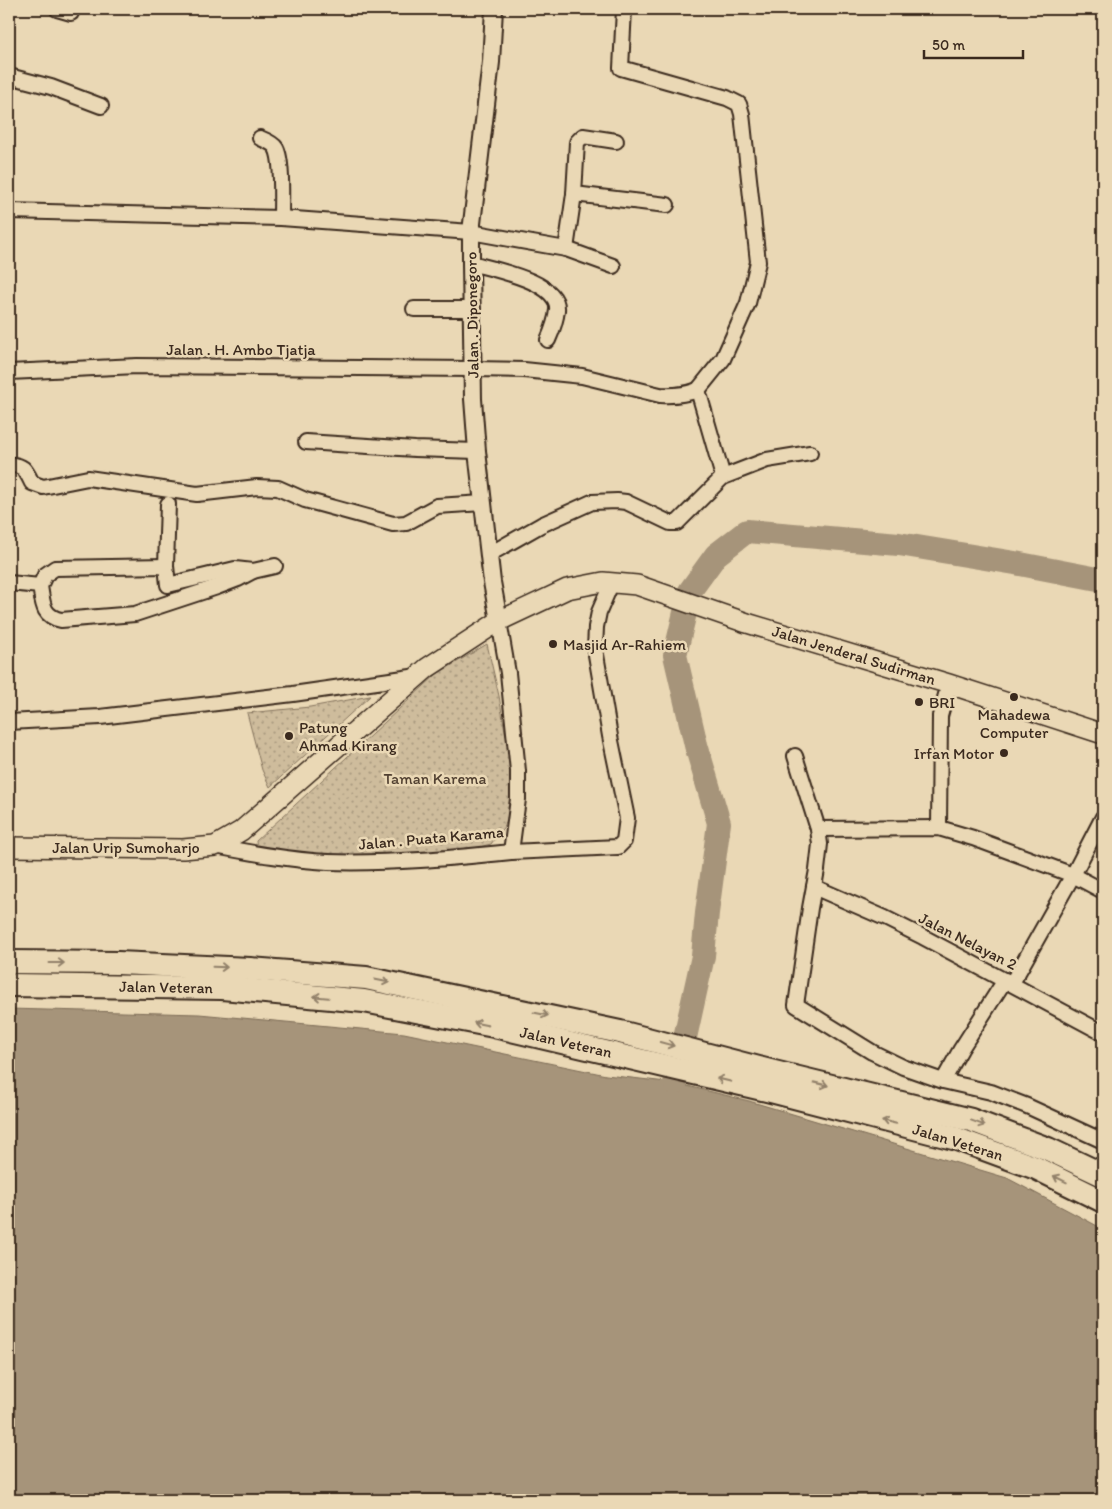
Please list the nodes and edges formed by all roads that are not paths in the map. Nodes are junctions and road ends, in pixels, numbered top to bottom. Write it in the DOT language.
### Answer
graph roads {
  1 [pos="494,9"];
  2 [pos="624,9"];
  3 [pos="9,76"];
  4 [pos="101,106"];
  5 [pos="260,138"];
  6 [pos="616,141"];
  7 [pos="574,194"];
  8 [pos="667,205"];
  9 [pos="9,211"];
  10 [pos="281,218"];
  11 [pos="471,232"];
  12 [pos="566,249"];
  13 [pos="471,263"];
  14 [pos="613,266"];
  15 [pos="414,309"];
  16 [pos="472,309"];
  17 [pos="548,340"];
  18 [pos="473,369"];
  19 [pos="9,372"];
  20 [pos="698,390"];
  21 [pos="306,442"];
  22 [pos="477,451"];
  23 [pos="810,454"];
  24 [pos="9,465"];
  25 [pos="723,477"];
  26 [pos="483,503"];
  27 [pos="168,504"];
  28 [pos="488,555"];
  29 [pos="166,566"];
  30 [pos="275,566"];
  31 [pos="253,570"];
  32 [pos="612,582"];
  33 [pos="9,584"];
  34 [pos="168,585"];
  35 [pos="637,585"];
  36 [pos="40,586"];
  37 [pos="173,600"];
  38 [pos="499,621"];
  39 [pos="419,676"];
  40 [pos="949,684"];
  41 [pos="9,722"];
  42 [pos="1103,734"];
  43 [pos="795,756"];
  44 [pos="1103,817"];
  45 [pos="939,828"];
  46 [pos="818,829"];
  47 [pos="215,846"];
  48 [pos="9,847"];
  49 [pos="511,852"];
  50 [pos="1073,875"];
  51 [pos="814,887"];
  52 [pos="1103,891"];
  53 [pos="9,962"];
  54 [pos="1009,982"];
  55 [pos="9,984"];
  56 [pos="1103,1033"];
  57 [pos="943,1081"];
  58 [pos="772,1082"];
  59 [pos="1103,1141"];
  60 [pos="1103,1175"];
  61 [pos="1103,1201"];
  1 -- 11 [label="street, Jalan . Diponegoro"];
  2 -- 20 [label="street"];
  3 -- 4 [label="street"];
  5 -- 10 [label="street"];
  6 -- 7 [label="street"];
  7 -- 8 [label="street"];
  7 -- 12 [label="street"];
  9 -- 10 [label="street"];
  10 -- 11 [label="street"];
  11 -- 12 [label="street"];
  11 -- 13 [label="street, Jalan . Diponegoro"];
  12 -- 14 [label="street"];
  13 -- 16 [label="street, Jalan . Diponegoro"];
  13 -- 17 [label="street"];
  15 -- 16 [label="street"];
  16 -- 18 [label="street, Jalan . Diponegoro"];
  18 -- 19 [label="street, Jalan . H. Ambo Tjatja"];
  18 -- 20 [label="street, Jalan . H. Ambo Tjatja"];
  18 -- 22 [label="street, Jalan . Diponegoro"];
  20 -- 25 [label="street"];
  21 -- 22 [label="street"];
  22 -- 26 [label="street, Jalan . Diponegoro"];
  23 -- 25 [label="street"];
  24 -- 26 [label="street"];
  25 -- 28 [label="street"];
  26 -- 28 [label="street, Jalan . Diponegoro"];
  27 -- 29 [label="street"];
  28 -- 38 [label="street, Jalan . Diponegoro"];
  29 -- 34 [label="street"];
  29 -- 36 [label="street"];
  30 -- 31 [label="street"];
  31 -- 34 [label="street"];
  31 -- 37 [label="street"];
  32 -- 35 [label="main road, Jalan Urip Sumoharjo"];
  32 -- 38 [label="main road, Jalan Urip Sumoharjo"];
  32 -- 49 [label="street"];
  33 -- 36 [label="street"];
  34 -- 37 [label="street"];
  35 -- 40 [label="main road, Jalan Jenderal Sudirman"];
  36 -- 37 [label="street"];
  38 -- 39 [label="main road, Jalan Urip Sumoharjo"];
  38 -- 49 [label="street, Jalan . Puata Karama"];
  39 -- 41 [label="street"];
  39 -- 47 [label="main road, Jalan Urip Sumoharjo"];
  40 -- 42 [label="main road, Jalan Jenderal Sudirman"];
  40 -- 45 [label="street"];
  43 -- 46 [label="street"];
  44 -- 50 [label="street"];
  45 -- 46 [label="street"];
  45 -- 50 [label="street"];
  46 -- 51 [label="street"];
  47 -- 48 [label="main road, Jalan Urip Sumoharjo"];
  47 -- 49 [label="street, Jalan . Puata Karama"];
  50 -- 52 [label="street"];
  50 -- 54 [label="street"];
  51 -- 54 [label="street, Jalan Nelayan 2"];
  51 -- 57 [label="street"];
  53 -- 58 [label="highway, Jalan Veteran, one-way"];
  54 -- 56 [label="street, Jalan Nelayan 2"];
  54 -- 57 [label="street"];
  58 -- 55 [label="highway, Jalan Veteran, one-way"];
  57 -- 59 [label="street"];
  58 -- 60 [label="highway, Jalan Veteran, one-way"];
  61 -- 58 [label="highway, Jalan Veteran, one-way"];
}
